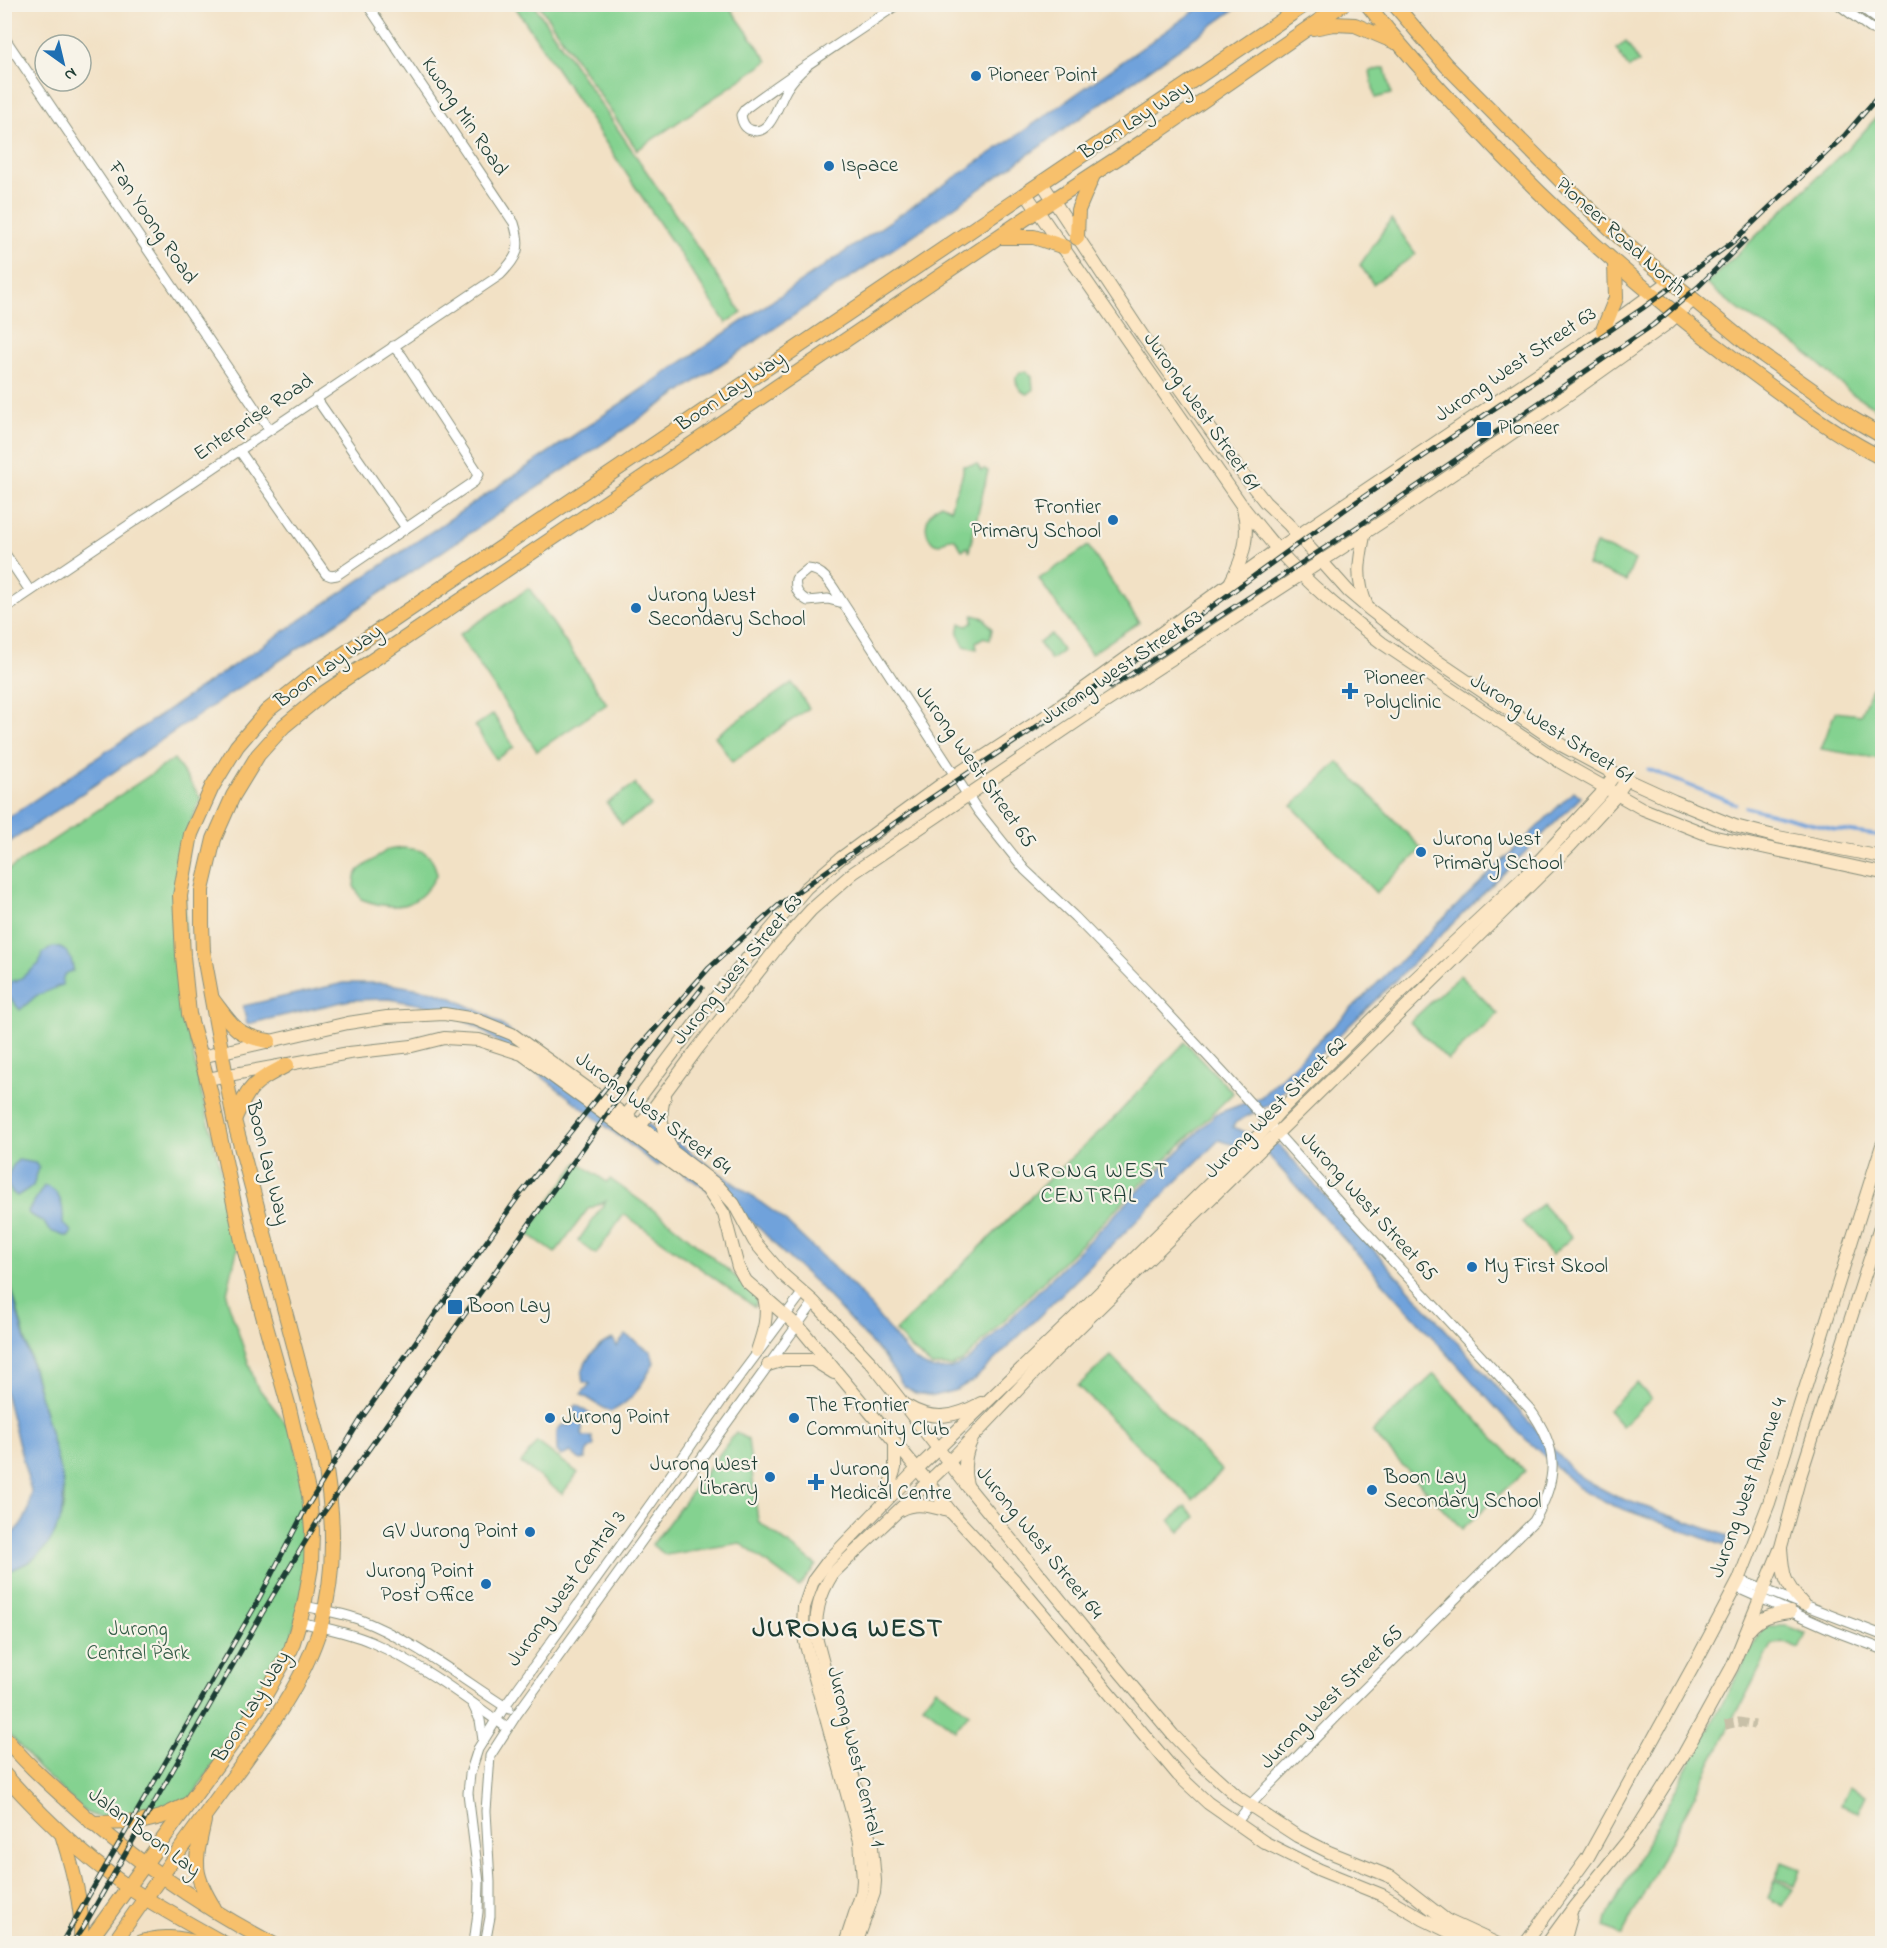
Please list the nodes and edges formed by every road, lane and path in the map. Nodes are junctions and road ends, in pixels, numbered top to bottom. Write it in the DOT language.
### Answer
graph roads {
  1 [pos="367,4"];
  2 [pos="898,4"];
  3 [pos="1292,4"];
  4 [pos="1306,4"];
  5 [pos="1343,4"];
  6 [pos="1367,4"];
  7 [pos="1394,4"];
  8 [pos="1838,4"];
  9 [pos="1857,4"];
  10 [pos="1406,11"];
  11 [pos="1282,19"];
  12 [pos="1882,23"];
  13 [pos="1308,29"];
  14 [pos="1882,33"];
  15 [pos="4,37"];
  16 [pos="1397,43"];
  17 [pos="807,66"];
  18 [pos="1094,173"];
  19 [pos="1042,183"];
  20 [pos="1026,194"];
  21 [pos="1054,200"];
  22 [pos="1037,211"];
  23 [pos="998,237"];
  24 [pos="1077,238"];
  25 [pos="1064,248"];
  26 [pos="518,253"];
  27 [pos="1615,264"];
  28 [pos="1670,281"];
  29 [pos="1652,296"];
  30 [pos="1693,300"];
  31 [pos="1676,315"];
  32 [pos="1603,330"];
  33 [pos="393,346"];
  34 [pos="316,398"];
  35 [pos="269,429"];
  36 [pos="1882,436"];
  37 [pos="239,450"];
  38 [pos="1882,458"];
  39 [pos="1243,507"];
  40 [pos="406,528"];
  41 [pos="1365,531"];
  42 [pos="1298,537"];
  43 [pos="1278,550"];
  44 [pos="4,552"];
  45 [pos="1320,561"];
  46 [pos="1301,574"];
  47 [pos="1230,585"];
  48 [pos="30,591"];
  49 [pos="843,603"];
  50 [pos="4,609"];
  51 [pos="1369,609"];
  52 [pos="955,776"];
  53 [pos="1621,776"];
  54 [pos="1611,791"];
  55 [pos="968,795"];
  56 [pos="1882,856"];
  57 [pos="1882,873"];
  58 [pos="211,998"];
  59 [pos="269,1041"];
  60 [pos="222,1051"];
  61 [pos="201,1057"];
  62 [pos="287,1065"];
  63 [pos="225,1076"];
  64 [pos="207,1079"];
  65 [pos="670,1084"];
  66 [pos="234,1120"];
  67 [pos="623,1120"];
  68 [pos="1274,1129"];
  69 [pos="636,1131"];
  70 [pos="1882,1145"];
  71 [pos="673,1151"];
  72 [pos="1882,1221"];
  73 [pos="803,1292"];
  74 [pos="764,1297"];
  75 [pos="814,1302"];
  76 [pos="785,1315"];
  77 [pos="797,1326"];
  78 [pos="758,1351"];
  79 [pos="768,1365"];
  80 [pos="843,1378"];
  81 [pos="990,1398"];
  82 [pos="900,1401"];
  83 [pos="976,1432"];
  84 [pos="895,1443"];
  85 [pos="939,1449"];
  86 [pos="949,1462"];
  87 [pos="917,1468"];
  88 [pos="928,1482"];
  89 [pos="968,1487"];
  90 [pos="884,1504"];
  91 [pos="951,1512"];
  92 [pos="894,1513"];
  93 [pos="1781,1547"];
  94 [pos="1737,1583"];
  95 [pos="1761,1593"];
  96 [pos="1803,1604"];
  97 [pos="304,1606"];
  98 [pos="324,1611"];
  99 [pos="1790,1612"];
  100 [pos="300,1622"];
  101 [pos="320,1627"];
  102 [pos="1748,1631"];
  103 [pos="1882,1635"];
  104 [pos="1882,1649"];
  105 [pos="472,1704"];
  106 [pos="505,1706"];
  107 [pos="517,1714"];
  108 [pos="495,1720"];
  109 [pos="507,1728"];
  110 [pos="4,1737"];
  111 [pos="483,1740"];
  112 [pos="4,1774"];
  113 [pos="190,1803"];
  114 [pos="1250,1805"];
  115 [pos="205,1815"];
  116 [pos="1237,1822"];
  117 [pos="92,1823"];
  118 [pos="62,1833"];
  119 [pos="144,1865"];
  120 [pos="160,1876"];
  121 [pos="129,1887"];
  122 [pos="145,1898"];
  123 [pos="1574,1907"];
  124 [pos="215,1910"];
  125 [pos="80,1944"];
  126 [pos="87,1944"];
  127 [pos="113,1944"];
  128 [pos="137,1944"];
  129 [pos="203,1944"];
  130 [pos="225,1944"];
  131 [pos="273,1944"];
  132 [pos="474,1944"];
  133 [pos="485,1944"];
  134 [pos="845,1944"];
  135 [pos="856,1944"];
  136 [pos="1474,1944"];
  137 [pos="1498,1944"];
  138 [pos="1525,1944"];
  139 [pos="1547,1944"];
  140 [pos="1566,1944"];
  1 -- 26 [label="street, Kwong Min Road"];
  2 -- 17 [label="street"];
  3 -- 11 [label="main road"];
  4 -- 11 [label="main road, Boon Lay Way"];
  5 -- 13 [label="main road, Boon Lay Way"];
  6 -- 16 [label="main road, Pioneer Road North"];
  7 -- 10 [label="main road, Pioneer Road North"];
  8 -- 14 [label="street"];
  9 -- 12 [label="street"];
  10 -- 28 [label="main road, Pioneer Road North"];
  11 -- 19 [label="main road, Boon Lay Way"];
  13 -- 16 [label="main road"];
  13 -- 18 [label="main road, Boon Lay Way"];
  15 -- 35 [label="street, Fan Yoong Road"];
  16 -- 27 [label="main road, Pioneer Road North"];
  17 -- 17 [label="street"];
  18 -- 21 [label="main road, Boon Lay Way"];
  18 -- 24 [label="main road"];
  19 -- 20 [label="main road, Boon Lay Way"];
  19 -- 21 [label="street, Jurong West Street 61"];
  20 -- 22 [label="street, Jurong West Street 61"];
  20 -- 61 [label="main road, Boon Lay Way"];
  21 -- 22 [label="main road, Boon Lay Way"];
  21 -- 24 [label="street, Jurong West Street 61"];
  22 -- 23 [label="main road, Boon Lay Way"];
  22 -- 25 [label="street, Jurong West Street 61"];
  23 -- 25 [label="main road"];
  23 -- 58 [label="main road, Boon Lay Way"];
  24 -- 42 [label="street, Jurong West Street 61"];
  25 -- 39 [label="street, Jurong West Street 61"];
  26 -- 33 [label="street, Enterprise Road"];
  27 -- 29 [label="main road, Pioneer Road North"];
  27 -- 32 [label="main road"];
  28 -- 29 [label="street, Jurong West Street 63"];
  28 -- 30 [label="main road, Pioneer Road North"];
  29 -- 31 [label="main road, Pioneer Road North"];
  29 -- 32 [label="street, Jurong West Street 63"];
  30 -- 31 [label="street, Jurong West Street 63"];
  30 -- 36 [label="main road, Pioneer Road North"];
  31 -- 38 [label="main road, Pioneer Road North"];
  31 -- 41 [label="street, Jurong West Street 63"];
  32 -- 42 [label="street, Jurong West Street 63"];
  33 -- 34 [label="street, Enterprise Road"];
  33 -- 40 [label="street"];
  34 -- 35 [label="street, Enterprise Road"];
  34 -- 40 [label="street"];
  35 -- 37 [label="street, Enterprise Road"];
  37 -- 40 [label="street"];
  37 -- 48 [label="street, Enterprise Road"];
  39 -- 43 [label="street, Jurong West Street 61"];
  39 -- 47 [label="street"];
  41 -- 45 [label="street, Jurong West Street 63"];
  41 -- 51 [label="street"];
  42 -- 43 [label="street, Jurong West Street 63"];
  42 -- 45 [label="street, Jurong West Street 61"];
  43 -- 46 [label="street, Jurong West Street 61"];
  43 -- 47 [label="street, Jurong West Street 63"];
  44 -- 48 [label="street"];
  45 -- 46 [label="street, Jurong West Street 63"];
  45 -- 51 [label="street, Jurong West Street 61"];
  46 -- 54 [label="street, Jurong West Street 61"];
  46 -- 55 [label="street, Jurong West Street 63"];
  47 -- 52 [label="street, Jurong West Street 63"];
  48 -- 50 [label="street, Enterprise Road"];
  49 -- 49 [label="street, Jurong West Street 65"];
  49 -- 52 [label="street, Jurong West Street 65"];
  51 -- 53 [label="street, Jurong West Street 61"];
  52 -- 55 [label="street, Jurong West Street 65"];
  52 -- 67 [label="street, Jurong West Street 63"];
  53 -- 54 [label="street, Jurong West Street 62"];
  53 -- 56 [label="street, Jurong West Street 61"];
  54 -- 57 [label="street, Jurong West Street 61"];
  54 -- 68 [label="street, Jurong West Street 62"];
  55 -- 65 [label="street, Jurong West Street 63"];
  55 -- 68 [label="street, Jurong West Street 65"];
  58 -- 59 [label="main road"];
  58 -- 60 [label="main road, Boon Lay Way"];
  59 -- 60 [label="street, Jurong West Street 64"];
  59 -- 67 [label="street, Jurong West Street 64"];
  60 -- 61 [label="street, Jurong West Street 64"];
  60 -- 63 [label="main road, Boon Lay Way"];
  61 -- 64 [label="main road, Boon Lay Way"];
  62 -- 63 [label="street, Jurong West Street 64"];
  62 -- 66 [label="main road"];
  62 -- 67 [label="street, Jurong West Street 64"];
  63 -- 64 [label="street, Jurong West Street 64"];
  63 -- 66 [label="main road, Boon Lay Way"];
  64 -- 97 [label="main road, Boon Lay Way"];
  65 -- 69 [label="street, Jurong West Street 63"];
  65 -- 71 [label="street"];
  66 -- 98 [label="main road, Boon Lay Way"];
  67 -- 69 [label="street, Jurong West Street 64"];
  68 -- 81 [label="street, Jurong West Street 62"];
  68 -- 83 [label="street, Jurong West Street 62"];
  68 -- 114 [label="street, Jurong West Street 65"];
  69 -- 71 [label="street, Jurong West Street 64"];
  69 -- 74 [label="street, Jurong West Street 64"];
  70 -- 94 [label="street, Jurong West Avenue 4"];
  71 -- 73 [label="street, Jurong West Street 64"];
  72 -- 93 [label="street, Jurong West Avenue 4"];
  73 -- 75 [label="street, Jurong West Street 64"];
  73 -- 76 [label="street, Jurong West Central 3"];
  74 -- 76 [label="street, Jurong West Street 64"];
  74 -- 78 [label="street"];
  75 -- 77 [label="street, Jurong West Central 3"];
  75 -- 82 [label="street, Jurong West Street 64"];
  76 -- 77 [label="street, Jurong West Street 64"];
  76 -- 78 [label="street, Jurong West Central 3"];
  77 -- 79 [label="street, Jurong West Central 3"];
  77 -- 80 [label="street, Jurong West Street 64"];
  78 -- 106 [label="street, Jurong West Central 3"];
  79 -- 80 [label="street"];
  79 -- 107 [label="street, Jurong West Central 3"];
  80 -- 84 [label="street, Jurong West Street 64"];
  81 -- 82 [label="street"];
  81 -- 85 [label="street, Jurong West Street 62"];
  82 -- 85 [label="street, Jurong West Street 64"];
  83 -- 86 [label="street, Jurong West Street 62"];
  83 -- 89 [label="street"];
  84 -- 87 [label="street, Jurong West Street 64"];
  84 -- 90 [label="street"];
  85 -- 86 [label="street, Jurong West Street 64"];
  85 -- 87 [label="street, Jurong West Central 1"];
  86 -- 88 [label="street, Jurong West Central 1"];
  86 -- 89 [label="street, Jurong West Street 64"];
  87 -- 88 [label="street, Jurong West Street 64"];
  87 -- 90 [label="street, Jurong West Central 1"];
  88 -- 91 [label="street, Jurong West Street 64"];
  88 -- 92 [label="street, Jurong West Central 1"];
  89 -- 114 [label="street, Jurong West Street 64"];
  90 -- 134 [label="street, Jurong West Central 1"];
  91 -- 92 [label="street"];
  91 -- 116 [label="street, Jurong West Street 64"];
  92 -- 135 [label="street, Jurong West Central 1"];
  93 -- 95 [label="street, Jurong West Avenue 4"];
  93 -- 96 [label="street"];
  94 -- 95 [label="street"];
  94 -- 138 [label="street, Jurong West Avenue 4"];
  95 -- 96 [label="street"];
  95 -- 99 [label="street"];
  95 -- 102 [label="street, Jurong West Avenue 4"];
  96 -- 103 [label="street"];
  97 -- 98 [label="street"];
  97 -- 100 [label="main road, Boon Lay Way"];
  98 -- 101 [label="main road, Boon Lay Way"];
  98 -- 106 [label="street"];
  99 -- 102 [label="street"];
  99 -- 104 [label="street"];
  100 -- 101 [label="street"];
  100 -- 113 [label="main road, Boon Lay Way"];
  101 -- 105 [label="street"];
  101 -- 115 [label="main road, Boon Lay Way"];
  102 -- 123 [label="street, Jurong West Avenue 4"];
  105 -- 108 [label="street"];
  105 -- 111 [label="street"];
  106 -- 107 [label="street"];
  106 -- 108 [label="street, Jurong West Central 3"];
  107 -- 109 [label="street, Jurong West Central 3"];
  108 -- 109 [label="street"];
  108 -- 111 [label="street, Jurong West Central 3"];
  109 -- 133 [label="street, Jurong West Central 3"];
  110 -- 117 [label="main road, Jalan Boon Lay"];
  111 -- 132 [label="street, Jurong West Central 3"];
  112 -- 118 [label="main road"];
  113 -- 117 [label="main road"];
  113 -- 119 [label="main road, Boon Lay Way"];
  114 -- 116 [label="street, Jurong West Street 65"];
  114 -- 137 [label="street, Jurong West Street 64"];
  115 -- 120 [label="main road, Boon Lay Way"];
  115 -- 124 [label="main road"];
  116 -- 136 [label="street, Jurong West Street 64"];
  117 -- 119 [label="main road, Jalan Boon Lay"];
  118 -- 121 [label="main road"];
  118 -- 125 [label="main road"];
  119 -- 120 [label="main road, Jalan Boon Lay"];
  119 -- 121 [label="main road, Boon Lay Way"];
  120 -- 122 [label="main road, Boon Lay Way"];
  120 -- 124 [label="main road, Jalan Boon Lay"];
  121 -- 122 [label="main road"];
  121 -- 126 [label="main road, Boon Lay Way"];
  122 -- 127 [label="main road, Boon Lay Way"];
  122 -- 130 [label="main road"];
  123 -- 139 [label="street, Jurong West Avenue 4"];
  123 -- 140 [label="street"];
  124 -- 131 [label="main road, Jalan Boon Lay"];
  128 -- 129 [label="main road"];
}
